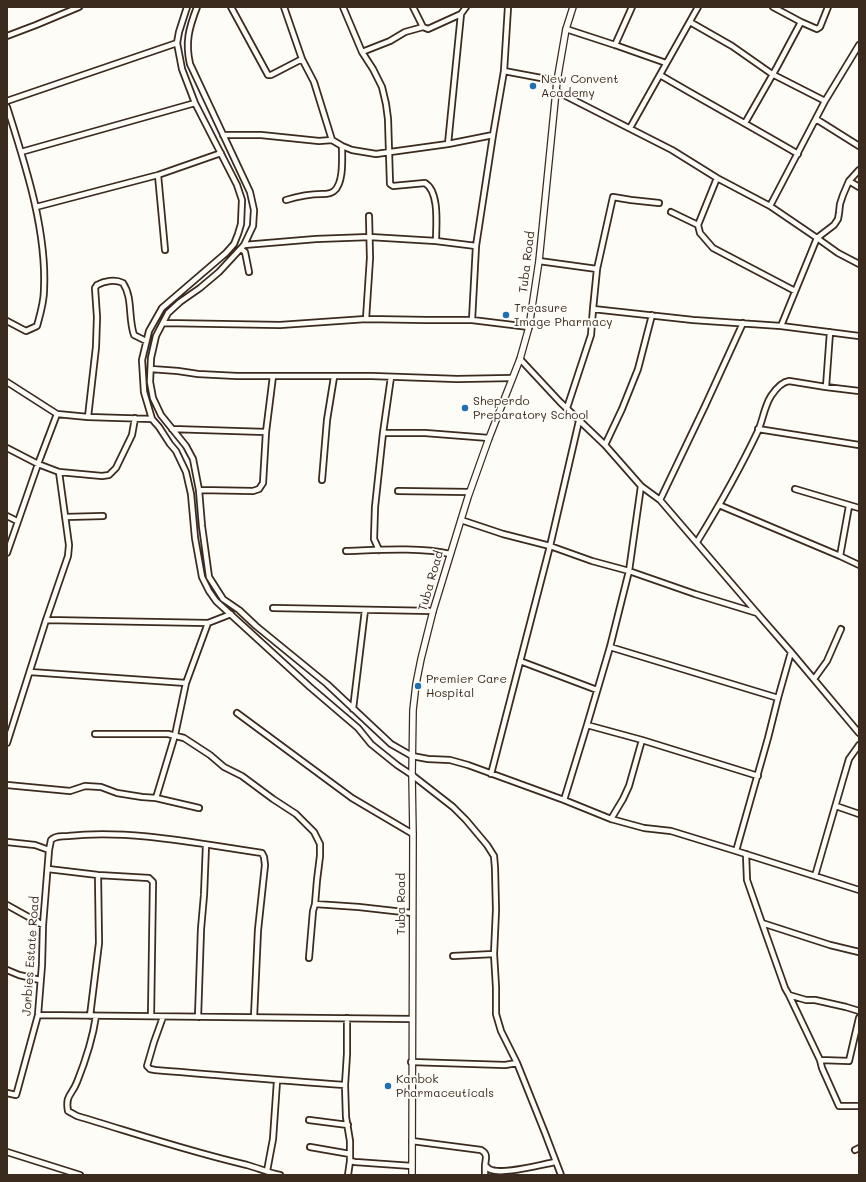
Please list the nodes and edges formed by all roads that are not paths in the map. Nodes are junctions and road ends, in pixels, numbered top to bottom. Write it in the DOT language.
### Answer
graph roads {
  1 [pos="79,7"];
  2 [pos="187,7"];
  3 [pos="197,7"];
  4 [pos="231,7"];
  5 [pos="284,7"];
  6 [pos="343,7"];
  7 [pos="413,7"];
  8 [pos="466,7"];
  9 [pos="508,7"];
  10 [pos="573,7"];
  11 [pos="632,7"];
  12 [pos="698,7"];
  13 [pos="773,7"];
  14 [pos="828,7"];
  15 [pos="461,14"];
  16 [pos="690,22"];
  17 [pos="801,22"];
  18 [pos="423,27"];
  19 [pos="566,29"];
  20 [pos="7,36"];
  21 [pos="177,43"];
  22 [pos="615,45"];
  23 [pos="859,45"];
  24 [pos="362,52"];
  25 [pos="302,59"];
  26 [pos="666,63"];
  27 [pos="504,71"];
  28 [pos="772,74"];
  29 [pos="660,75"];
  30 [pos="557,81"];
  31 [pos="556,91"];
  32 [pos="825,100"];
  33 [pos="7,102"];
  34 [pos="195,103"];
  35 [pos="7,107"];
  36 [pos="816,119"];
  37 [pos="744,123"];
  38 [pos="630,128"];
  39 [pos="223,135"];
  40 [pos="493,135"];
  41 [pos="332,140"];
  42 [pos="448,144"];
  43 [pos="342,146"];
  44 [pos="859,146"];
  45 [pos="389,151"];
  46 [pos="21,152"];
  47 [pos="221,153"];
  48 [pos="798,154"];
  49 [pos="859,170"];
  50 [pos="158,175"];
  51 [pos="717,178"];
  52 [pos="850,181"];
  53 [pos="859,187"];
  54 [pos="286,200"];
  55 [pos="659,203"];
  56 [pos="36,206"];
  57 [pos="770,206"];
  58 [pos="671,212"];
  59 [pos="368,216"];
  60 [pos="698,225"];
  61 [pos="370,237"];
  62 [pos="817,238"];
  63 [pos="436,241"];
  64 [pos="476,246"];
  65 [pos="243,247"];
  66 [pos="166,250"];
  67 [pos="539,261"];
  68 [pos="859,264"];
  69 [pos="597,269"];
  70 [pos="249,272"];
  71 [pos="795,291"];
  72 [pos="593,309"];
  73 [pos="652,315"];
  74 [pos="366,319"];
  75 [pos="472,320"];
  76 [pos="7,321"];
  77 [pos="163,323"];
  78 [pos="743,323"];
  79 [pos="781,326"];
  80 [pos="529,327"];
  81 [pos="830,332"];
  82 [pos="859,336"];
  83 [pos="146,341"];
  84 [pos="520,359"];
  85 [pos="151,369"];
  86 [pos="273,376"];
  87 [pos="334,377"];
  88 [pos="391,377"];
  89 [pos="512,378"];
  90 [pos="7,382"];
  91 [pos="826,387"];
  92 [pos="859,391"];
  93 [pos="566,408"];
  94 [pos="57,414"];
  95 [pos="88,417"];
  96 [pos="135,418"];
  97 [pos="152,419"];
  98 [pos="580,421"];
  99 [pos="172,429"];
  100 [pos="758,429"];
  101 [pos="266,432"];
  102 [pos="383,433"];
  103 [pos="489,438"];
  104 [pos="605,445"];
  105 [pos="859,445"];
  106 [pos="7,448"];
  107 [pos="38,464"];
  108 [pos="60,472"];
  109 [pos="322,480"];
  110 [pos="641,486"];
  111 [pos="795,489"];
  112 [pos="199,490"];
  113 [pos="398,491"];
  114 [pos="469,492"];
  115 [pos="660,500"];
  116 [pos="719,505"];
  117 [pos="849,506"];
  118 [pos="859,508"];
  119 [pos="7,516"];
  120 [pos="103,516"];
  121 [pos="65,517"];
  122 [pos="461,520"];
  123 [pos="17,521"];
  124 [pos="697,542"];
  125 [pos="550,546"];
  126 [pos="379,550"];
  127 [pos="346,551"];
  128 [pos="7,553"];
  129 [pos="450,554"];
  130 [pos="840,556"];
  131 [pos="859,564"];
  132 [pos="629,571"];
  133 [pos="273,608"];
  134 [pos="365,610"];
  135 [pos="433,611"];
  136 [pos="757,613"];
  137 [pos="231,614"];
  138 [pos="46,620"];
  139 [pos="208,623"];
  140 [pos="841,629"];
  141 [pos="610,647"];
  142 [pos="791,652"];
  143 [pos="520,661"];
  144 [pos="30,672"];
  145 [pos="814,679"];
  146 [pos="186,682"];
  147 [pos="598,690"];
  148 [pos="778,698"];
  149 [pos="353,709"];
  150 [pos="237,713"];
  151 [pos="587,726"];
  152 [pos="859,733"];
  153 [pos="95,734"];
  154 [pos="175,735"];
  155 [pos="642,740"];
  156 [pos="7,743"];
  157 [pos="859,745"];
  158 [pos="412,756"];
  159 [pos="491,774"];
  160 [pos="412,775"];
  161 [pos="758,776"];
  162 [pos="7,785"];
  163 [pos="156,798"];
  164 [pos="564,800"];
  165 [pos="836,806"];
  166 [pos="199,808"];
  167 [pos="859,814"];
  168 [pos="611,819"];
  169 [pos="413,834"];
  170 [pos="7,842"];
  171 [pos="206,845"];
  172 [pos="49,850"];
  173 [pos="736,851"];
  174 [pos="746,854"];
  175 [pos="48,869"];
  176 [pos="98,875"];
  177 [pos="815,876"];
  178 [pos="859,890"];
  179 [pos="315,904"];
  180 [pos="7,905"];
  181 [pos="412,913"];
  182 [pos="762,923"];
  183 [pos="43,925"];
  184 [pos="859,952"];
  185 [pos="494,954"];
  186 [pos="453,956"];
  187 [pos="309,958"];
  188 [pos="7,970"];
  189 [pos="40,980"];
  190 [pos="789,995"];
  191 [pos="859,1011"];
  192 [pos="38,1015"];
  193 [pos="90,1016"];
  194 [pos="96,1016"];
  195 [pos="151,1016"];
  196 [pos="164,1017"];
  197 [pos="198,1017"];
  198 [pos="254,1018"];
  199 [pos="347,1018"];
  200 [pos="859,1018"];
  201 [pos="412,1019"];
  202 [pos="820,1060"];
  203 [pos="412,1062"];
  204 [pos="517,1064"];
  205 [pos="277,1081"];
  206 [pos="345,1085"];
  207 [pos="7,1093"];
  208 [pos="859,1106"];
  209 [pos="309,1120"];
  210 [pos="348,1125"];
  211 [pos="412,1141"];
  212 [pos="310,1147"];
  213 [pos="7,1152"];
  214 [pos="350,1154"];
  215 [pos="350,1161"];
  216 [pos="556,1162"];
  217 [pos="485,1165"];
  218 [pos="412,1166"];
  219 [pos="267,1172"];
  220 [pos="506,1173"];
  221 [pos="80,1175"];
  222 [pos="280,1175"];
  223 [pos="348,1175"];
  224 [pos="412,1175"];
  225 [pos="485,1175"];
  226 [pos="561,1175"];
  1 -- 20 [label="street"];
  2 -- 21 [label="street"];
  3 -- 39 [label="street"];
  4 -- 25 [label="street"];
  5 -- 25 [label="street"];
  6 -- 24 [label="street"];
  7 -- 18 [label="street"];
  8 -- 15 [label="street"];
  9 -- 27 [label="street"];
  10 -- 19 [label="street, Tuba Road"];
  11 -- 22 [label="street"];
  12 -- 16 [label="street"];
  13 -- 17 [label="street"];
  14 -- 17 [label="street"];
  15 -- 18 [label="street"];
  15 -- 42 [label="street"];
  16 -- 26 [label="street"];
  16 -- 28 [label="street"];
  17 -- 28 [label="street"];
  18 -- 24 [label="street"];
  19 -- 22 [label="street"];
  19 -- 30 [label="street, Tuba Road"];
  21 -- 33 [label="street"];
  21 -- 34 [label="street"];
  22 -- 26 [label="street"];
  23 -- 32 [label="street"];
  24 -- 45 [label="street"];
  25 -- 41 [label="street"];
  26 -- 29 [label="street"];
  27 -- 30 [label="street"];
  27 -- 40 [label="street"];
  28 -- 32 [label="street"];
  28 -- 37 [label="street"];
  29 -- 37 [label="street"];
  29 -- 38 [label="street"];
  30 -- 31 [label="street, Tuba Road"];
  31 -- 38 [label="street"];
  31 -- 67 [label="street, Tuba Road"];
  32 -- 36 [label="street"];
  34 -- 46 [label="street"];
  34 -- 47 [label="street"];
  35 -- 46 [label="street"];
  36 -- 44 [label="street"];
  36 -- 48 [label="street"];
  37 -- 48 [label="street"];
  38 -- 51 [label="street"];
  39 -- 41 [label="street"];
  39 -- 65 [label="street"];
  40 -- 42 [label="street"];
  40 -- 64 [label="street"];
  41 -- 43 [label="street"];
  42 -- 45 [label="street"];
  43 -- 45 [label="street"];
  43 -- 54 [label="street"];
  45 -- 63 [label="street"];
  46 -- 56 [label="street"];
  47 -- 50 [label="street"];
  47 -- 83 [label="street"];
  48 -- 57 [label="street"];
  49 -- 52 [label="street"];
  50 -- 56 [label="street"];
  50 -- 66 [label="street"];
  51 -- 57 [label="street"];
  51 -- 60 [label="street"];
  52 -- 53 [label="street"];
  52 -- 62 [label="street"];
  55 -- 69 [label="street"];
  56 -- 76 [label="street"];
  57 -- 62 [label="street"];
  58 -- 60 [label="street"];
  59 -- 61 [label="street"];
  60 -- 71 [label="street"];
  61 -- 63 [label="street"];
  61 -- 65 [label="street"];
  61 -- 74 [label="street"];
  62 -- 68 [label="street"];
  62 -- 71 [label="street"];
  63 -- 64 [label="street"];
  64 -- 75 [label="street"];
  65 -- 70 [label="street"];
  65 -- 77 [label="street"];
  67 -- 69 [label="street"];
  67 -- 80 [label="street, Tuba Road"];
  69 -- 72 [label="street"];
  71 -- 79 [label="street"];
  72 -- 73 [label="street"];
  72 -- 93 [label="street"];
  73 -- 78 [label="street"];
  73 -- 104 [label="street"];
  74 -- 75 [label="street"];
  74 -- 77 [label="street"];
  75 -- 80 [label="street"];
  77 -- 85 [label="street"];
  78 -- 79 [label="street"];
  78 -- 115 [label="street"];
  79 -- 81 [label="street"];
  80 -- 84 [label="street, Tuba Road"];
  81 -- 82 [label="street"];
  81 -- 91 [label="street"];
  83 -- 95 [label="street"];
  83 -- 97 [label="street"];
  84 -- 89 [label="street, Tuba Road"];
  84 -- 93 [label="street"];
  85 -- 86 [label="street"];
  85 -- 99 [label="street"];
  86 -- 87 [label="street"];
  86 -- 101 [label="street"];
  87 -- 88 [label="street"];
  87 -- 109 [label="street"];
  88 -- 89 [label="street"];
  88 -- 102 [label="street"];
  89 -- 103 [label="street, Tuba Road"];
  90 -- 94 [label="street"];
  91 -- 92 [label="street"];
  91 -- 100 [label="street"];
  93 -- 98 [label="street"];
  94 -- 95 [label="street"];
  94 -- 107 [label="street"];
  95 -- 96 [label="street"];
  96 -- 97 [label="street"];
  96 -- 108 [label="street"];
  97 -- 137 [label="street"];
  98 -- 104 [label="street"];
  98 -- 125 [label="street"];
  99 -- 101 [label="street"];
  99 -- 112 [label="street"];
  100 -- 105 [label="street"];
  100 -- 116 [label="street"];
  101 -- 112 [label="street"];
  102 -- 103 [label="street"];
  102 -- 126 [label="street"];
  103 -- 114 [label="street, Tuba Road"];
  104 -- 110 [label="street"];
  106 -- 107 [label="street"];
  107 -- 108 [label="street"];
  107 -- 123 [label="street"];
  108 -- 121 [label="street"];
  110 -- 115 [label="street"];
  110 -- 132 [label="street"];
  111 -- 117 [label="street"];
  112 -- 149 [label="street"];
  113 -- 114 [label="street"];
  114 -- 122 [label="street, Tuba Road"];
  115 -- 124 [label="street"];
  116 -- 124 [label="street"];
  116 -- 130 [label="street"];
  117 -- 118 [label="street"];
  117 -- 130 [label="street"];
  119 -- 123 [label="street"];
  120 -- 121 [label="street"];
  121 -- 138 [label="street"];
  122 -- 125 [label="street"];
  122 -- 129 [label="street, Tuba Road"];
  123 -- 128 [label="street"];
  124 -- 136 [label="street"];
  125 -- 132 [label="street"];
  125 -- 143 [label="street"];
  126 -- 127 [label="street"];
  126 -- 129 [label="street"];
  129 -- 135 [label="street, Tuba Road"];
  130 -- 131 [label="street"];
  132 -- 136 [label="street"];
  132 -- 141 [label="street"];
  133 -- 134 [label="street"];
  134 -- 135 [label="street"];
  134 -- 149 [label="street"];
  135 -- 158 [label="street, Tuba Road"];
  136 -- 142 [label="street"];
  137 -- 139 [label="street"];
  137 -- 160 [label="street"];
  138 -- 139 [label="street"];
  138 -- 144 [label="street"];
  139 -- 146 [label="street"];
  140 -- 145 [label="street"];
  141 -- 147 [label="street"];
  141 -- 148 [label="street"];
  142 -- 145 [label="street"];
  142 -- 148 [label="street"];
  143 -- 147 [label="street"];
  143 -- 159 [label="street"];
  144 -- 146 [label="street"];
  144 -- 156 [label="street"];
  145 -- 152 [label="street"];
  146 -- 154 [label="street"];
  147 -- 151 [label="street"];
  148 -- 161 [label="street"];
  149 -- 158 [label="street"];
  150 -- 169 [label="street"];
  151 -- 155 [label="street"];
  151 -- 164 [label="street"];
  153 -- 154 [label="street"];
  154 -- 163 [label="street"];
  154 -- 179 [label="street"];
  155 -- 161 [label="street"];
  155 -- 168 [label="street"];
  157 -- 165 [label="street"];
  158 -- 159 [label="street"];
  158 -- 160 [label="street, Tuba Road"];
  159 -- 164 [label="street"];
  160 -- 169 [label="street, Tuba Road"];
  160 -- 185 [label="street"];
  161 -- 173 [label="street"];
  162 -- 163 [label="street"];
  163 -- 166 [label="street"];
  164 -- 168 [label="street"];
  165 -- 167 [label="street"];
  165 -- 177 [label="street"];
  168 -- 173 [label="street"];
  169 -- 181 [label="street, Tuba Road"];
  170 -- 172 [label="street"];
  171 -- 172 [label="street, Jorbies Estate Road"];
  171 -- 197 [label="street"];
  171 -- 198 [label="street"];
  172 -- 175 [label="street, Jorbies Estate Road"];
  173 -- 174 [label="street"];
  174 -- 177 [label="street"];
  174 -- 182 [label="street"];
  175 -- 176 [label="street"];
  175 -- 183 [label="street, Jorbies Estate Road"];
  176 -- 193 [label="street"];
  176 -- 195 [label="street"];
  177 -- 178 [label="street"];
  179 -- 181 [label="street"];
  179 -- 187 [label="street"];
  180 -- 183 [label="street"];
  181 -- 201 [label="street, Tuba Road"];
  182 -- 184 [label="street"];
  182 -- 190 [label="street"];
  183 -- 189 [label="street, Jorbies Estate Road"];
  185 -- 186 [label="street"];
  185 -- 204 [label="street"];
  188 -- 189 [label="street"];
  189 -- 192 [label="street, Jorbies Estate Road"];
  190 -- 191 [label="street"];
  190 -- 202 [label="street"];
  192 -- 193 [label="street"];
  192 -- 207 [label="street, Jorbies Estate Road"];
  193 -- 194 [label="street"];
  194 -- 195 [label="street"];
  194 -- 219 [label="street"];
  195 -- 196 [label="street"];
  196 -- 197 [label="street"];
  196 -- 205 [label="street"];
  197 -- 198 [label="street"];
  198 -- 199 [label="street"];
  199 -- 201 [label="street"];
  199 -- 206 [label="street"];
  200 -- 202 [label="street"];
  201 -- 203 [label="street, Tuba Road"];
  202 -- 208 [label="street"];
  203 -- 204 [label="street"];
  203 -- 211 [label="street, Tuba Road"];
  204 -- 216 [label="street"];
  205 -- 206 [label="street"];
  205 -- 219 [label="street"];
  206 -- 210 [label="street"];
  209 -- 210 [label="street"];
  210 -- 214 [label="street"];
  211 -- 217 [label="street"];
  211 -- 218 [label="street, Tuba Road"];
  212 -- 214 [label="street"];
  213 -- 221 [label="street"];
  214 -- 215 [label="street"];
  215 -- 218 [label="street"];
  215 -- 223 [label="street"];
  216 -- 220 [label="street"];
  216 -- 226 [label="street"];
  217 -- 220 [label="street"];
  217 -- 225 [label="street"];
  218 -- 224 [label="street, Tuba Road"];
  219 -- 222 [label="street"];
}
